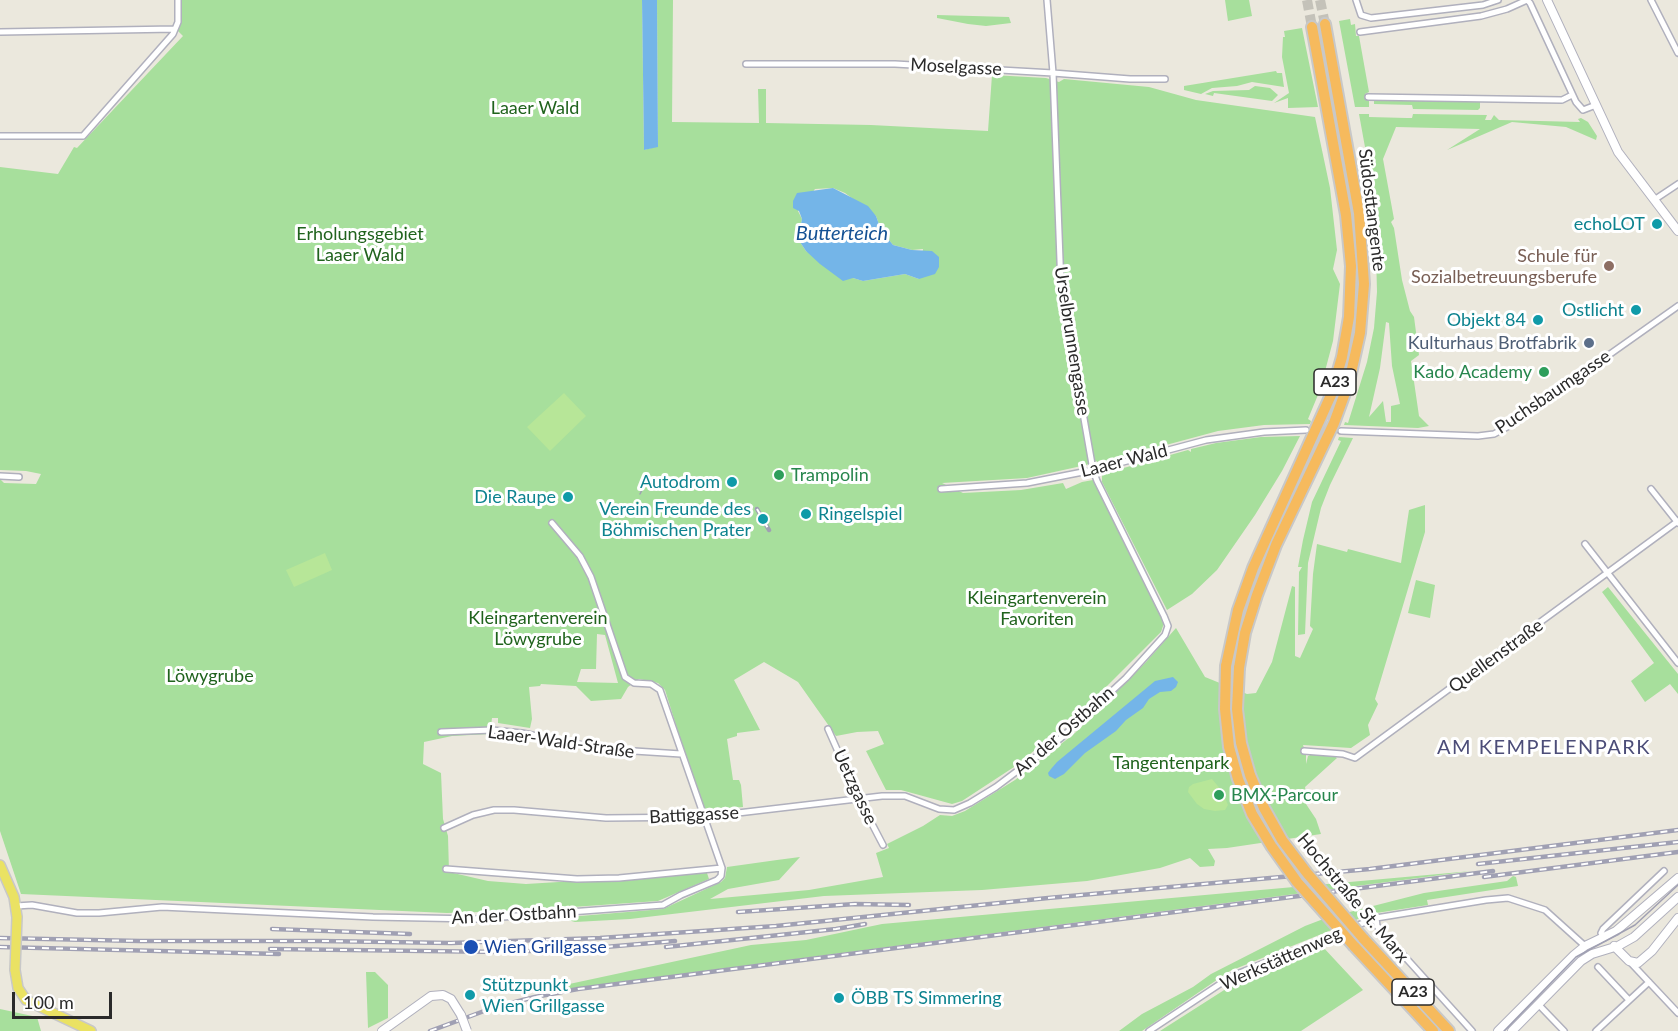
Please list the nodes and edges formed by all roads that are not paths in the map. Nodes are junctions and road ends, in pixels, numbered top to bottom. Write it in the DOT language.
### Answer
graph roads {
  1 [pos="178,0"];
  2 [pos="1047,0"];
  3 [pos="1356,0"];
  4 [pos="1498,0"];
  5 [pos="1547,0"];
  6 [pos="1651,0"];
  7 [pos="1528,1"];
  8 [pos="1325,24"];
  9 [pos="1312,27"];
  10 [pos="175,29"];
  11 [pos="0,32"];
  12 [pos="1360,32"];
  13 [pos="1678,53"];
  14 [pos="746,64"];
  15 [pos="1053,72"];
  16 [pos="1165,78"];
  17 [pos="1572,95"];
  18 [pos="1368,97"];
  19 [pos="1596,105"];
  20 [pos="0,136"];
  21 [pos="1678,184"];
  22 [pos="1654,200"];
  23 [pos="1678,231"];
  24 [pos="1678,306"];
  25 [pos="1306,430"];
  26 [pos="1341,431"];
  27 [pos="1093,470"];
  28 [pos="0,476"];
  29 [pos="19,477"];
  30 [pos="941,489"];
  31 [pos="1651,489"];
  32 [pos="552,522"];
  33 [pos="1678,522"];
  34 [pos="1585,544"];
  35 [pos="1608,573"];
  36 [pos="1168,629"];
  37 [pos="1678,663"];
  38 [pos="1226,666"];
  39 [pos="1239,668"];
  40 [pos="828,729"];
  41 [pos="441,732"];
  42 [pos="1304,751"];
  43 [pos="681,754"];
  44 [pos="859,799"];
  45 [pos="944,810"];
  46 [pos="704,817"];
  47 [pos="444,828"];
  48 [pos="884,845"];
  49 [pos="0,865"];
  50 [pos="722,868"];
  51 [pos="446,869"];
  52 [pos="1664,871"];
  53 [pos="1678,878"];
  54 [pos="4,885"];
  55 [pos="1678,897"];
  56 [pos="16,906"];
  57 [pos="1376,918"];
  58 [pos="1678,918"];
  59 [pos="1604,938"];
  60 [pos="1585,946"];
  61 [pos="1616,947"];
  62 [pos="1631,963"];
  63 [pos="1598,967"];
  64 [pos="1649,982"];
  65 [pos="1629,1000"];
  66 [pos="1538,1004"];
  67 [pos="1678,1013"];
  68 [pos="91,1031"];
  69 [pos="382,1031"];
  70 [pos="467,1031"];
  71 [pos="1149,1031"];
  72 [pos="1433,1031"];
  73 [pos="1449,1031"];
  74 [pos="1472,1031"];
  75 [pos="1498,1031"];
  76 [pos="1512,1031"];
  77 [pos="1564,1031"];
  78 [pos="1596,1031"];
  1 -- 10 [label="street"];
  2 -- 15 [label="street, Urselbrunnengasse"];
  3 -- 4 [label="street"];
  5 -- 19 [label="main road"];
  6 -- 13 [label="street"];
  7 -- 12 [label="street"];
  7 -- 17 [label="street"];
  8 -- 39 [label="highway, Südosttangente / A23"];
  9 -- 38 [label="highway, Südosttangente / A23"];
  10 -- 11 [label="street"];
  10 -- 20 [label="street"];
  14 -- 15 [label="street, Moselgasse"];
  15 -- 16 [label="street, Moselgasse"];
  15 -- 27 [label="street, Urselbrunnengasse"];
  17 -- 18 [label="street"];
  17 -- 19 [label="street"];
  19 -- 22 [label="main road"];
  21 -- 22 [label="street"];
  22 -- 23 [label="main road"];
  24 -- 26 [label="street, Puchsbaumgasse"];
  25 -- 27 [label="street, Laaer Wald"];
  27 -- 30 [label="street, Laaer Wald"];
  27 -- 36 [label="street, Urselbrunnengasse"];
  28 -- 29 [label="street"];
  31 -- 33 [label="street"];
  32 -- 43 [label="street"];
  33 -- 35 [label="street, Quellenstraße"];
  34 -- 35 [label="street"];
  35 -- 37 [label="street"];
  35 -- 42 [label="street, Quellenstraße"];
  36 -- 45 [label="street, An der Ostbahn"];
  38 -- 72 [label="highway, Hochstraße St. Marx / A23, bridge"];
  39 -- 73 [label="highway, Hochstraße St. Marx / A23, bridge"];
  40 -- 44 [label="street, Uetzgasse"];
  41 -- 43 [label="street, Laaer-Wald-Straße"];
  43 -- 46 [label="street"];
  44 -- 45 [label="street, Battiggasse"];
  44 -- 46 [label="street, Battiggasse"];
  44 -- 48 [label="street, Uetzgasse"];
  46 -- 47 [label="street, Battiggasse"];
  46 -- 50 [label="street"];
  49 -- 54 [label="main road"];
  50 -- 51 [label="street, An der Ostbahn"];
  50 -- 56 [label="street, An der Ostbahn"];
  52 -- 59 [label="street"];
  53 -- 59 [label="main road"];
  54 -- 56 [label="main road"];
  55 -- 61 [label="main road"];
  56 -- 68 [label="main road, bridge"];
  57 -- 60 [label="street, Werkstättenweg"];
  57 -- 71 [label="street, Werkstättenweg"];
  57 -- 74 [label="street"];
  58 -- 62 [label="main road"];
  59 -- 60 [label="main road"];
  59 -- 61 [label="main road"];
  60 -- 75 [label="main road"];
  61 -- 62 [label="main road"];
  61 -- 66 [label="main road"];
  62 -- 64 [label="street"];
  63 -- 65 [label="street"];
  64 -- 65 [label="street"];
  64 -- 67 [label="street"];
  65 -- 78 [label="street"];
  66 -- 76 [label="main road"];
  66 -- 77 [label="street"];
  69 -- 70 [label="main road, bridge"];
}
